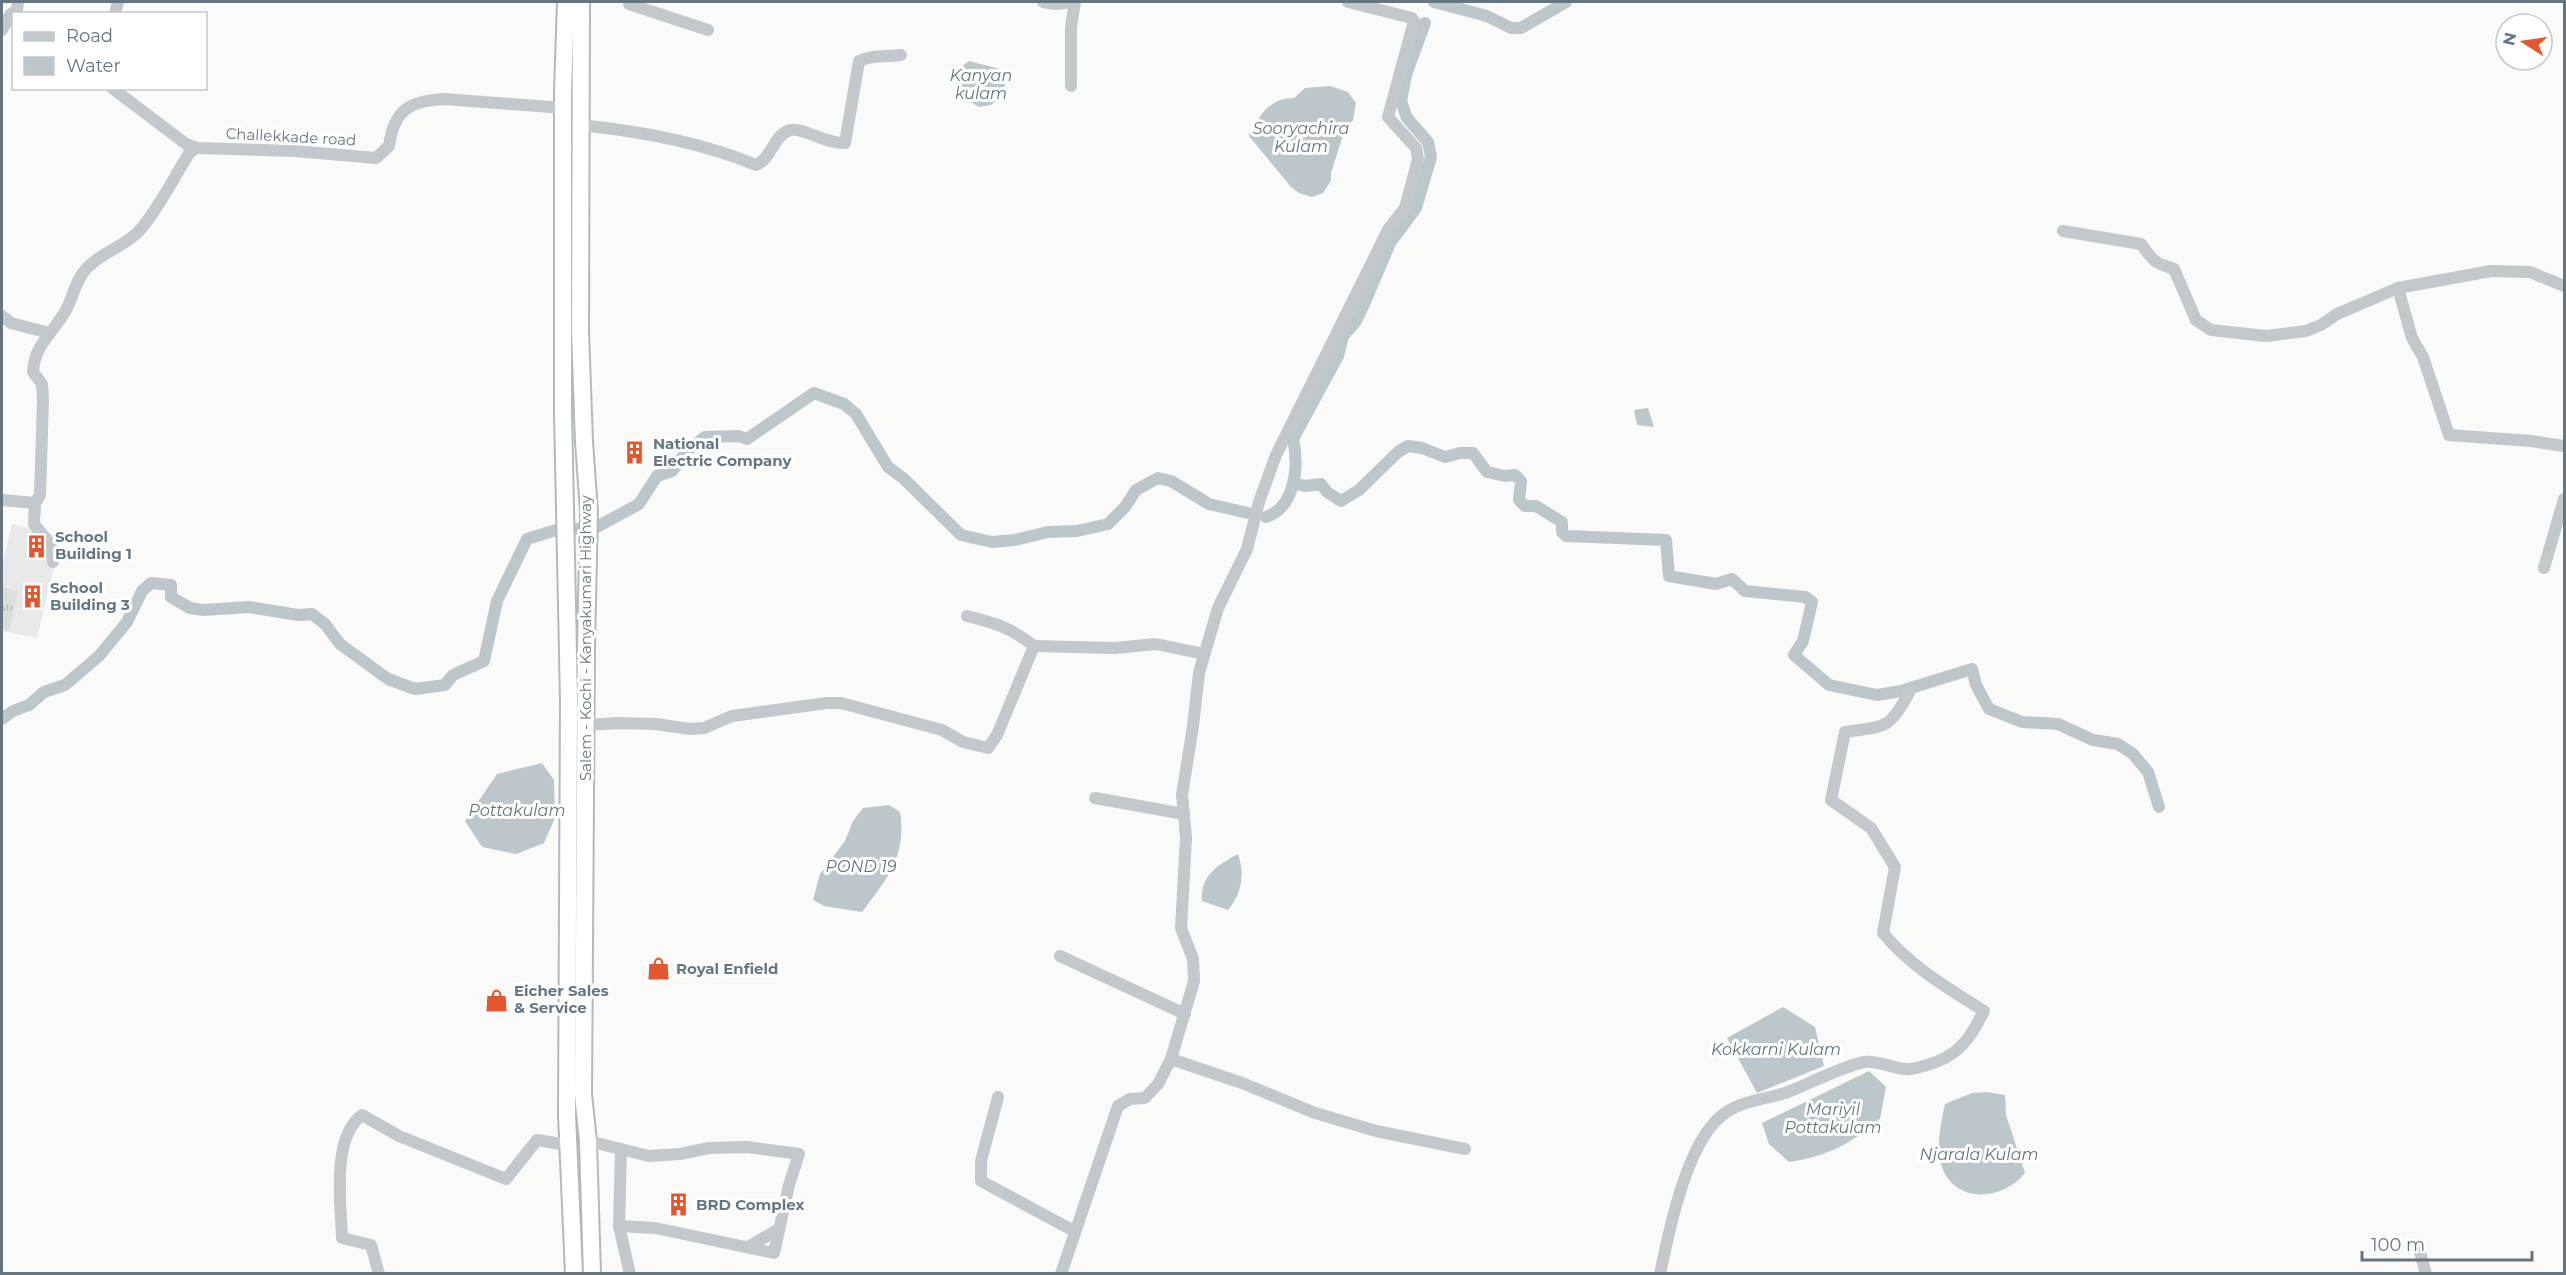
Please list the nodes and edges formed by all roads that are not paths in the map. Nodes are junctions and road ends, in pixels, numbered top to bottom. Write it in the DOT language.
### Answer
graph roads {
  1 [pos="561,2"];
  2 [pos="566,2"];
  3 [pos="581,2"];
  4 [pos="625,2"];
  5 [pos="1043,2"];
  6 [pos="1075,2"];
  7 [pos="1348,2"];
  8 [pos="12,13"];
  9 [pos="2,30"];
  10 [pos="708,30"];
  11 [pos="901,55"];
  12 [pos="1071,86"];
  13 [pos="115,90"];
  14 [pos="563,100"];
  15 [pos="580,125"];
  16 [pos="197,148"];
  17 [pos="2063,231"];
  18 [pos="2565,286"];
  19 [pos="2398,288"];
  20 [pos="2,316"];
  21 [pos="50,333"];
  22 [pos="2565,446"];
  23 [pos="2565,499"];
  24 [pos="2,500"];
  25 [pos="35,503"];
  26 [pos="53,562"];
  27 [pos="2544,568"];
  28 [pos="967,616"];
  29 [pos="1034,646"];
  30 [pos="1204,654"];
  31 [pos="1909,693"];
  32 [pos="585,725"];
  33 [pos="1095,798"];
  34 [pos="1184,813"];
  35 [pos="1060,956"];
  36 [pos="1185,1014"];
  37 [pos="1171,1059"];
  38 [pos="998,1097"];
  39 [pos="588,1141"];
  40 [pos="568,1145"];
  41 [pos="621,1149"];
  42 [pos="1465,1149"];
  43 [pos="619,1226"];
  44 [pos="779,1229"];
  45 [pos="1074,1231"];
  46 [pos="748,1247"];
  47 [pos="2420,1252"];
  48 [pos="1661,1273"];
  49 [pos="379,1274"];
  50 [pos="574,1274"];
  51 [pos="592,1274"];
  52 [pos="630,1274"];
  53 [pos="1061,1274"];
  54 [pos="2426,1274"];
  1 -- 14 [label="street"];
  2 -- 14 [label="highway, Salem - Kochi - Kanyakumari Highway"];
  3 -- 15 [label="highway, Salem - Kochi - Kanyakumari Highway"];
  4 -- 10 [label="street"];
  5 -- 6 [label="street"];
  6 -- 12 [label="street"];
  7 -- 30 [label="street"];
  8 -- 9 [label="street"];
  11 -- 15 [label="street"];
  13 -- 16 [label="street, Challekkade road"];
  14 -- 16 [label="street, Challekkade road"];
  14 -- 40 [label="highway, Salem - Kochi - Kanyakumari Highway"];
  15 -- 32 [label="highway, Salem - Kochi - Kanyakumari Highway"];
  16 -- 21 [label="street"];
  17 -- 19 [label="street"];
  18 -- 19 [label="street"];
  19 -- 22 [label="street"];
  20 -- 21 [label="street"];
  21 -- 25 [label="street"];
  23 -- 27 [label="street"];
  24 -- 25 [label="street"];
  25 -- 26 [label="street"];
  28 -- 29 [label="street"];
  29 -- 30 [label="street"];
  29 -- 32 [label="street"];
  30 -- 34 [label="street"];
  31 -- 48 [label="street"];
  32 -- 39 [label="highway, Salem - Kochi - Kanyakumari Highway"];
  33 -- 34 [label="street"];
  34 -- 36 [label="street"];
  35 -- 36 [label="street"];
  36 -- 37 [label="street"];
  37 -- 42 [label="street"];
  37 -- 45 [label="street"];
  38 -- 45 [label="street"];
  39 -- 41 [label="street"];
  39 -- 51 [label="highway, Salem - Kochi - Kanyakumari Highway"];
  40 -- 49 [label="street"];
  40 -- 50 [label="highway, Salem - Kochi - Kanyakumari Highway"];
  41 -- 43 [label="street"];
  41 -- 44 [label="street"];
  43 -- 46 [label="street"];
  43 -- 52 [label="street"];
  44 -- 46 [label="street"];
  44 -- 46 [label="street"];
  45 -- 53 [label="street"];
  47 -- 54 [label="street"];
}
